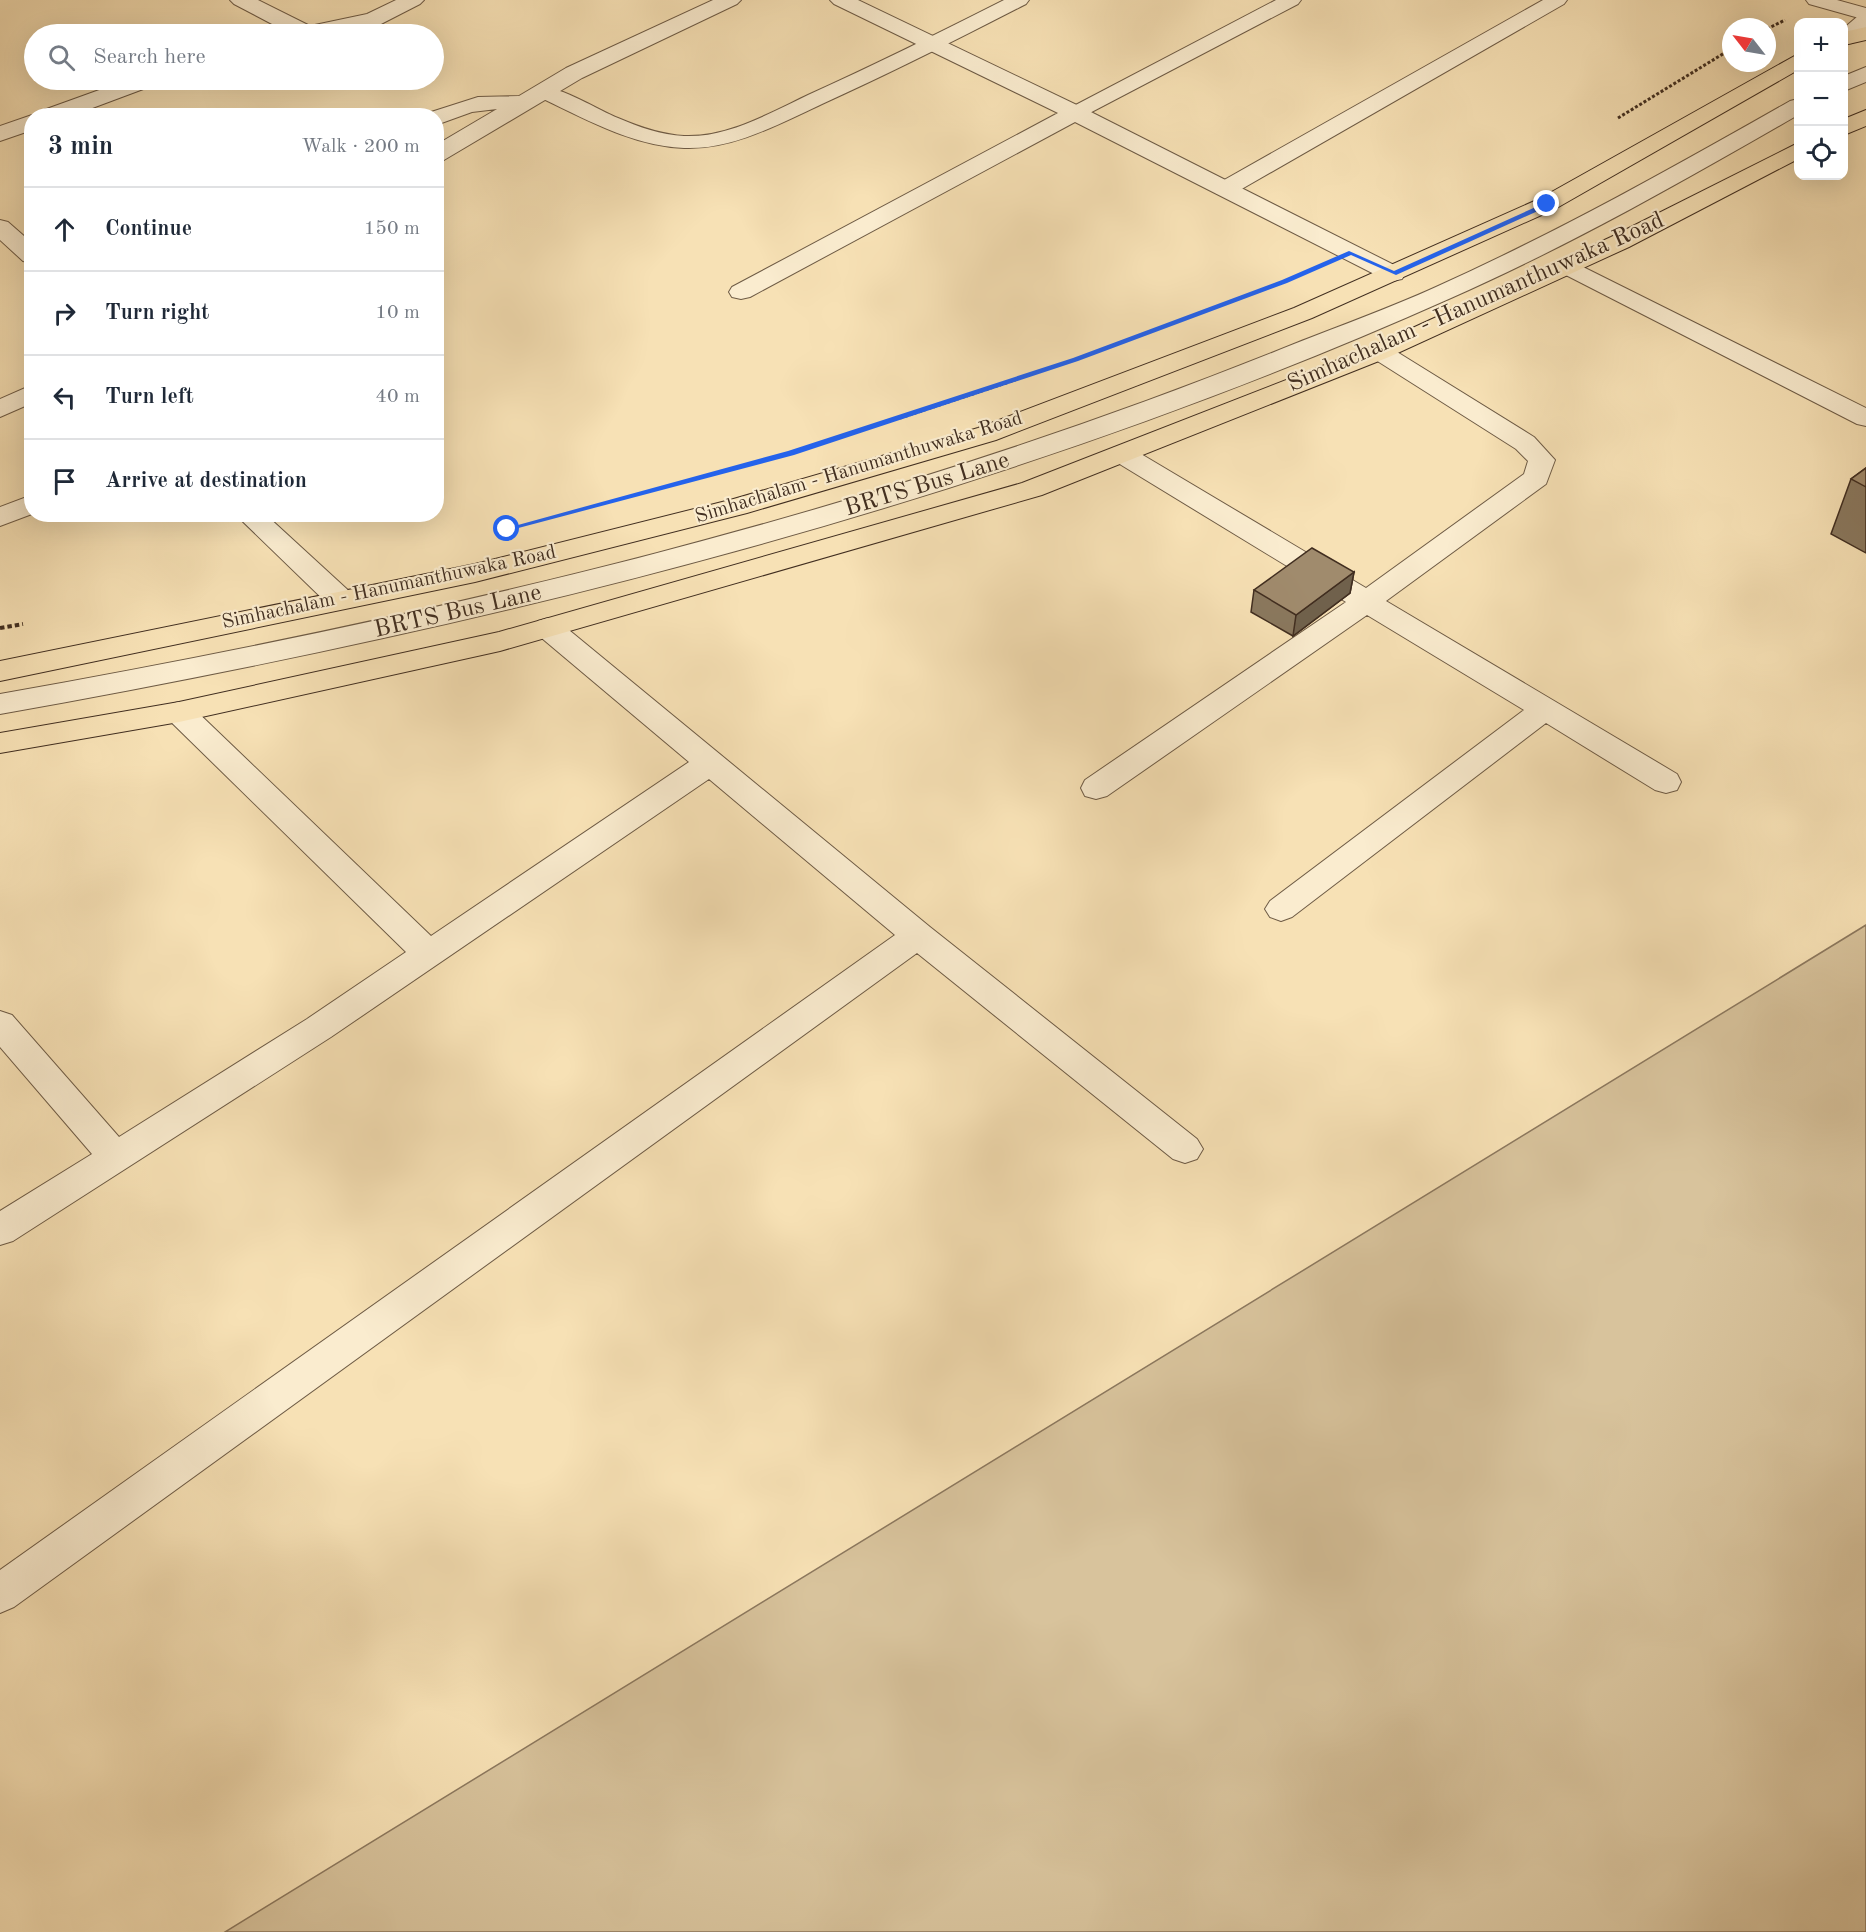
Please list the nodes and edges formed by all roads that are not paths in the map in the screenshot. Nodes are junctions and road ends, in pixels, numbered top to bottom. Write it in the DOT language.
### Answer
graph roads {
  1 [pos="241,0"];
  2 [pos="413,0"];
  3 [pos="730,0"];
  4 [pos="841,0"];
  5 [pos="1019,0"];
  6 [pos="1291,0"];
  7 [pos="1557,0"];
  8 [pos="1816,0"];
  9 [pos="1866,14"];
  10 [pos="1866,21"];
  11 [pos="286,24"];
  12 [pos="350,24"];
  13 [pos="1866,33"];
  14 [pos="1848,36"];
  15 [pos="1848,38"];
  16 [pos="933,44"];
  17 [pos="1794,63"];
  18 [pos="1866,74"];
  19 [pos="1848,82"];
  20 [pos="119,90"];
  21 [pos="542,91"];
  22 [pos="522,104"];
  23 [pos="71,108"];
  24 [pos="1794,108"];
  25 [pos="1075,113"];
  26 [pos="444,115"];
  27 [pos="1866,117"];
  28 [pos="24,125"];
  29 [pos="1848,126"];
  30 [pos="0,134"];
  31 [pos="444,149"];
  32 [pos="1794,152"];
  33 [pos="1225,189"];
  34 [pos="0,227"];
  35 [pos="24,249"];
  36 [pos="1567,266"];
  37 [pos="1394,273"];
  38 [pos="741,292"];
  39 [pos="1380,352"];
  40 [pos="24,397"];
  41 [pos="0,409"];
  42 [pos="1866,418"];
  43 [pos="1122,454"];
  44 [pos="24,506"];
  45 [pos="0,517"];
  46 [pos="257,522"];
  47 [pos="340,598"];
  48 [pos="1367,602"];
  49 [pos="548,628"];
  50 [pos="0,671"];
  51 [pos="0,704"];
  52 [pos="1545,709"];
  53 [pos="179,712"];
  54 [pos="0,743"];
  55 [pos="710,763"];
  56 [pos="1666,782"];
  57 [pos="1096,788"];
  58 [pos="1281,909"];
  59 [pos="918,936"];
  60 [pos="430,955"];
  61 [pos="0,1024"];
  62 [pos="1185,1149"];
  63 [pos="116,1157"];
  64 [pos="0,1230"];
  65 [pos="0,1594"];
  1 -- 11 [label="street"];
  2 -- 12 [label="street"];
  3 -- 21 [label="street"];
  4 -- 16 [label="street"];
  5 -- 16 [label="lane"];
  6 -- 25 [label="lane"];
  7 -- 33 [label="lane"];
  8 -- 9 [label="lane"];
  10 -- 14 [label="street"];
  13 -- 15 [label="main road"];
  16 -- 21 [label="lane"];
  16 -- 25 [label="street"];
  17 -- 37 [label="main road, Simhachalam - Hanumanthuwaka Road"];
  18 -- 19 [label="street"];
  20 -- 23 [label="street"];
  21 -- 22 [label="street"];
  22 -- 26 [label="street"];
  22 -- 31 [label="street"];
  24 -- 51 [label="street, BRTS Bus Lane"];
  25 -- 33 [label="street"];
  25 -- 38 [label="street"];
  27 -- 29 [label="main road"];
  28 -- 30 [label="street"];
  32 -- 36 [label="main road, Simhachalam - Hanumanthuwaka Road"];
  33 -- 37 [label="street"];
  34 -- 35 [label="street"];
  36 -- 39 [label="main road, Simhachalam - Hanumanthuwaka Road"];
  36 -- 42 [label="street"];
  37 -- 47 [label="main road, Simhachalam - Hanumanthuwaka Road"];
  39 -- 43 [label="main road, Simhachalam - Hanumanthuwaka Road"];
  39 -- 48 [label="street"];
  40 -- 41 [label="street"];
  43 -- 48 [label="street"];
  43 -- 49 [label="main road, Simhachalam - Hanumanthuwaka Road"];
  44 -- 45 [label="street"];
  46 -- 47 [label="street"];
  47 -- 50 [label="main road, Simhachalam - Hanumanthuwaka Road"];
  48 -- 52 [label="street"];
  48 -- 57 [label="street"];
  49 -- 53 [label="main road, Simhachalam - Hanumanthuwaka Road"];
  49 -- 55 [label="street"];
  52 -- 56 [label="street"];
  52 -- 58 [label="street"];
  53 -- 54 [label="main road, Simhachalam - Hanumanthuwaka Road"];
  53 -- 60 [label="street"];
  55 -- 59 [label="street"];
  55 -- 60 [label="street"];
  59 -- 62 [label="street"];
  59 -- 65 [label="street"];
  60 -- 63 [label="street"];
  61 -- 63 [label="street"];
  63 -- 64 [label="street"];
}
